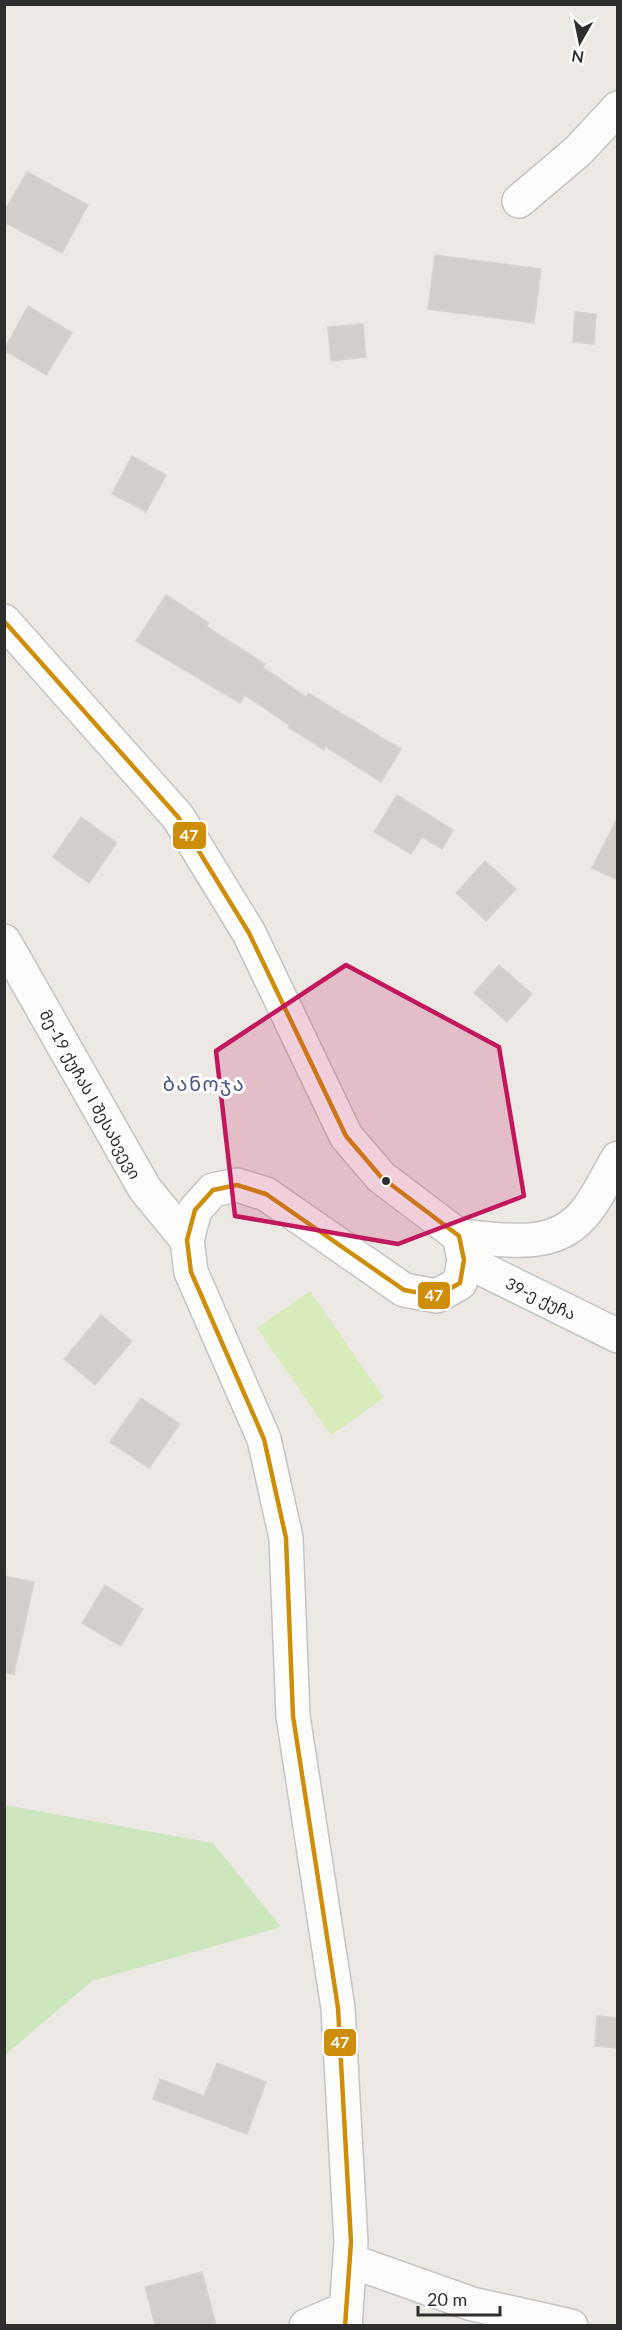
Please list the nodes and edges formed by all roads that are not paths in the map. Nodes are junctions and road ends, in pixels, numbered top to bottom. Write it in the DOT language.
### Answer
graph roads {
  1 [pos="618,108"];
  2 [pos="519,201"];
  3 [pos="4,621"];
  4 [pos="4,941"];
  5 [pos="618,1158"];
  6 [pos="187,1240"];
  7 [pos="462,1248"];
  8 [pos="618,1336"];
  9 [pos="351,2261"];
  10 [pos="345,2317"];
  11 [pos="306,2325"];
  12 [pos="571,2325"];
  1 -- 2 [label="street"];
  3 -- 7 [label="street, 39-ე ქუჩა"];
  4 -- 6 [label="street, მე-19 ქუჩას I შესახვევი"];
  5 -- 7 [label="street"];
  6 -- 7 [label="street"];
  6 -- 9 [label="street"];
  7 -- 8 [label="street, 39-ე ქუჩა"];
  9 -- 10 [label="street"];
  9 -- 12 [label="street"];
  10 -- 11 [label="street"];
}
